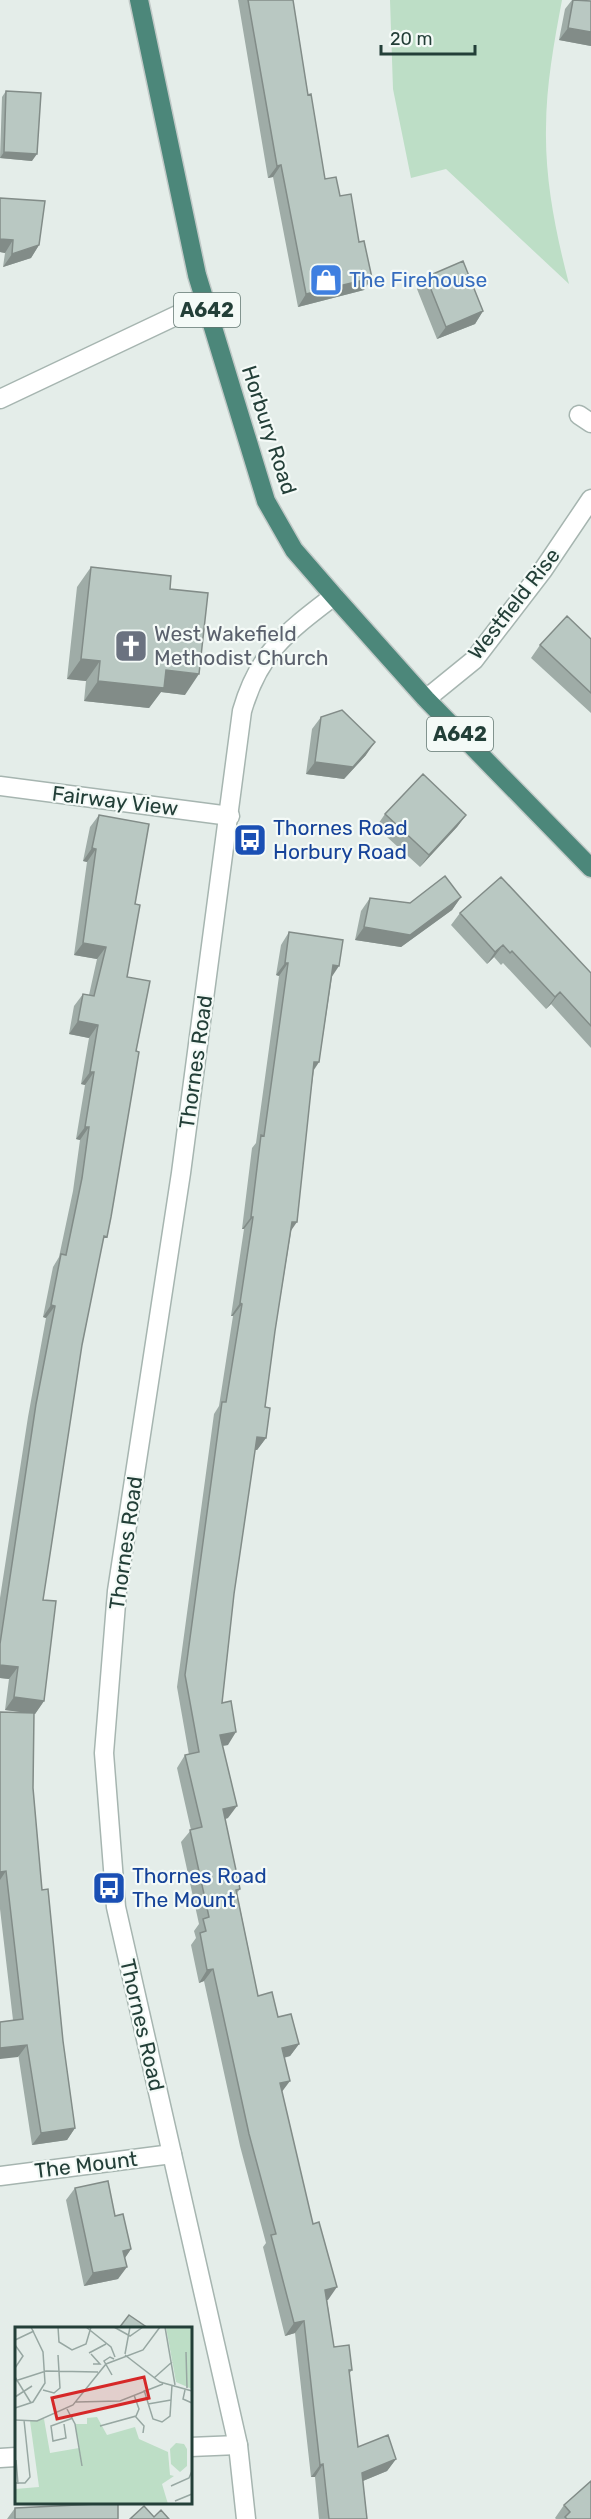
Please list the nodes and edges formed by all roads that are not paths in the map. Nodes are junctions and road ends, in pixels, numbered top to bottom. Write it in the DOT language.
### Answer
graph roads {
  1 [pos="138,0"];
  2 [pos="205,302"];
  3 [pos="0,399"];
  4 [pos="591,500"];
  5 [pos="334,596"];
  6 [pos="426,699"];
  7 [pos="0,786"];
  8 [pos="230,816"];
  9 [pos="591,868"];
  10 [pos="172,2154"];
  11 [pos="0,2176"];
  12 [pos="238,2445"];
  13 [pos="192,2447"];
  14 [pos="15,2457"];
  15 [pos="0,2458"];
  16 [pos="246,2519"];
  1 -- 2 [label="highway, Horbury Road / A642"];
  2 -- 3 [label="street"];
  2 -- 5 [label="highway, Horbury Road / A642"];
  4 -- 6 [label="street, Westfield Rise"];
  5 -- 6 [label="highway, Horbury Road / A642"];
  5 -- 8 [label="street, Thornes Road"];
  6 -- 9 [label="highway, Horbury Road / A642"];
  7 -- 8 [label="street, Fairway View"];
  8 -- 10 [label="street, Thornes Road"];
  10 -- 11 [label="street, The Mount"];
  10 -- 12 [label="street, Thornes Road"];
  12 -- 13 [label="street"];
  12 -- 16 [label="street, Thornes Road"];
  14 -- 15 [label="street"];
}
